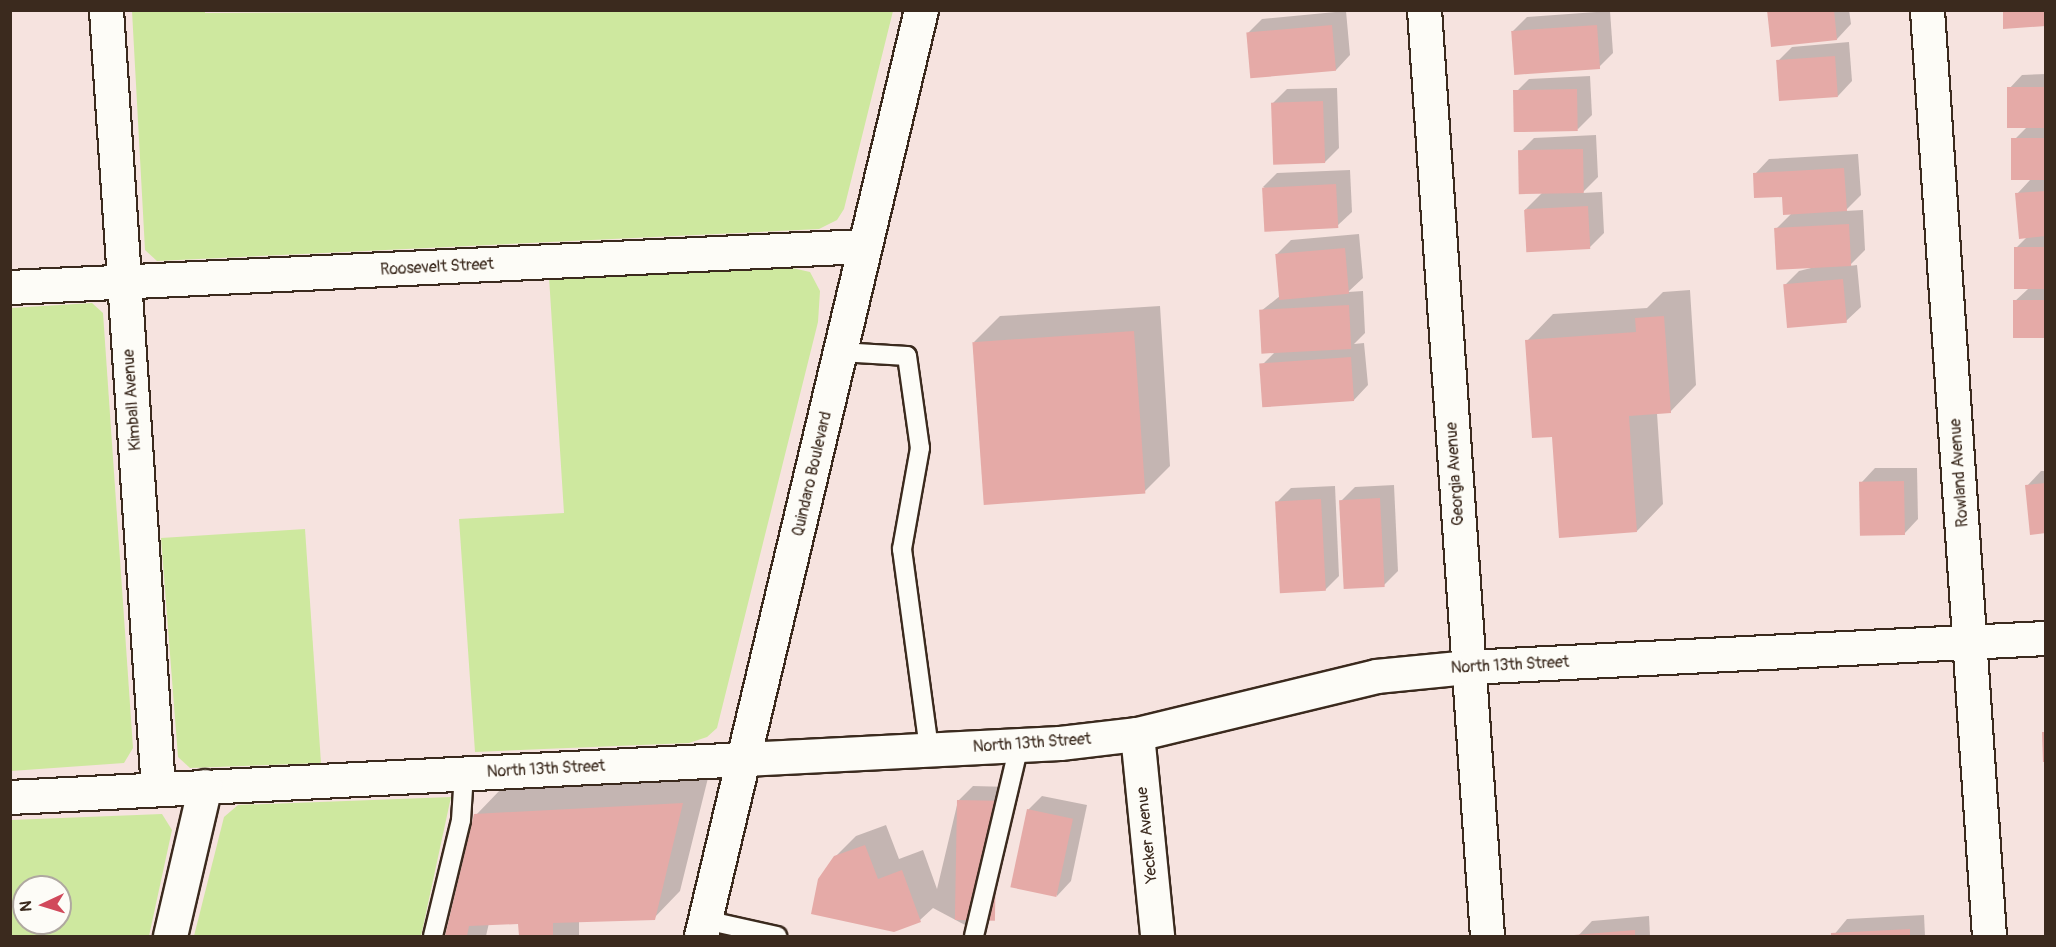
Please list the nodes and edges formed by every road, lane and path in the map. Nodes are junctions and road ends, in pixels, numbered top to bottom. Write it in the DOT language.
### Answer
graph roads {
  1 [pos="106,10"];
  2 [pos="921,10"];
  3 [pos="1424,10"];
  4 [pos="1927,10"];
  5 [pos="864,246"];
  6 [pos="124,282"];
  7 [pos="10,287"];
  8 [pos="840,352"];
  9 [pos="2046,638"];
  10 [pos="1972,642"];
  11 [pos="1467,667"];
  12 [pos="1137,734"];
  13 [pos="1019,745"];
  14 [pos="929,750"];
  15 [pos="744,759"];
  16 [pos="464,773"];
  17 [pos="205,786"];
  18 [pos="158,789"];
  19 [pos="10,797"];
  20 [pos="703,928"];
  21 [pos="170,936"];
  22 [pos="433,936"];
  23 [pos="777,936"];
  24 [pos="974,936"];
  25 [pos="1157,936"];
  26 [pos="1487,936"];
  27 [pos="1989,936"];
  1 -- 6 [label="street, Kimball Avenue"];
  2 -- 5 [label="street, Quindaro Boulevard"];
  3 -- 11 [label="street, Georgia Avenue"];
  4 -- 10 [label="street, Rowland Avenue"];
  5 -- 6 [label="street, Roosevelt Street"];
  5 -- 8 [label="street, Quindaro Boulevard"];
  6 -- 7 [label="street, Roosevelt Street"];
  6 -- 18 [label="street, Kimball Avenue"];
  8 -- 14 [label="lane"];
  8 -- 15 [label="street, Quindaro Boulevard"];
  9 -- 10 [label="street, North 13th Street"];
  10 -- 11 [label="street, North 13th Street"];
  10 -- 27 [label="street, Rowland Avenue"];
  11 -- 12 [label="street, North 13th Street"];
  11 -- 26 [label="street, Georgia Avenue"];
  12 -- 13 [label="street, North 13th Street"];
  12 -- 25 [label="street, Yecker Avenue"];
  13 -- 14 [label="street, North 13th Street"];
  13 -- 24 [label="lane"];
  14 -- 15 [label="street, North 13th Street"];
  15 -- 16 [label="street, North 13th Street"];
  15 -- 20 [label="street, Quindaro Boulevard"];
  16 -- 17 [label="street, North 13th Street"];
  16 -- 22 [label="lane"];
  17 -- 18 [label="street, North 13th Street"];
  17 -- 21 [label="street"];
  18 -- 19 [label="street, North 13th Street"];
  20 -- 23 [label="lane"];
}
